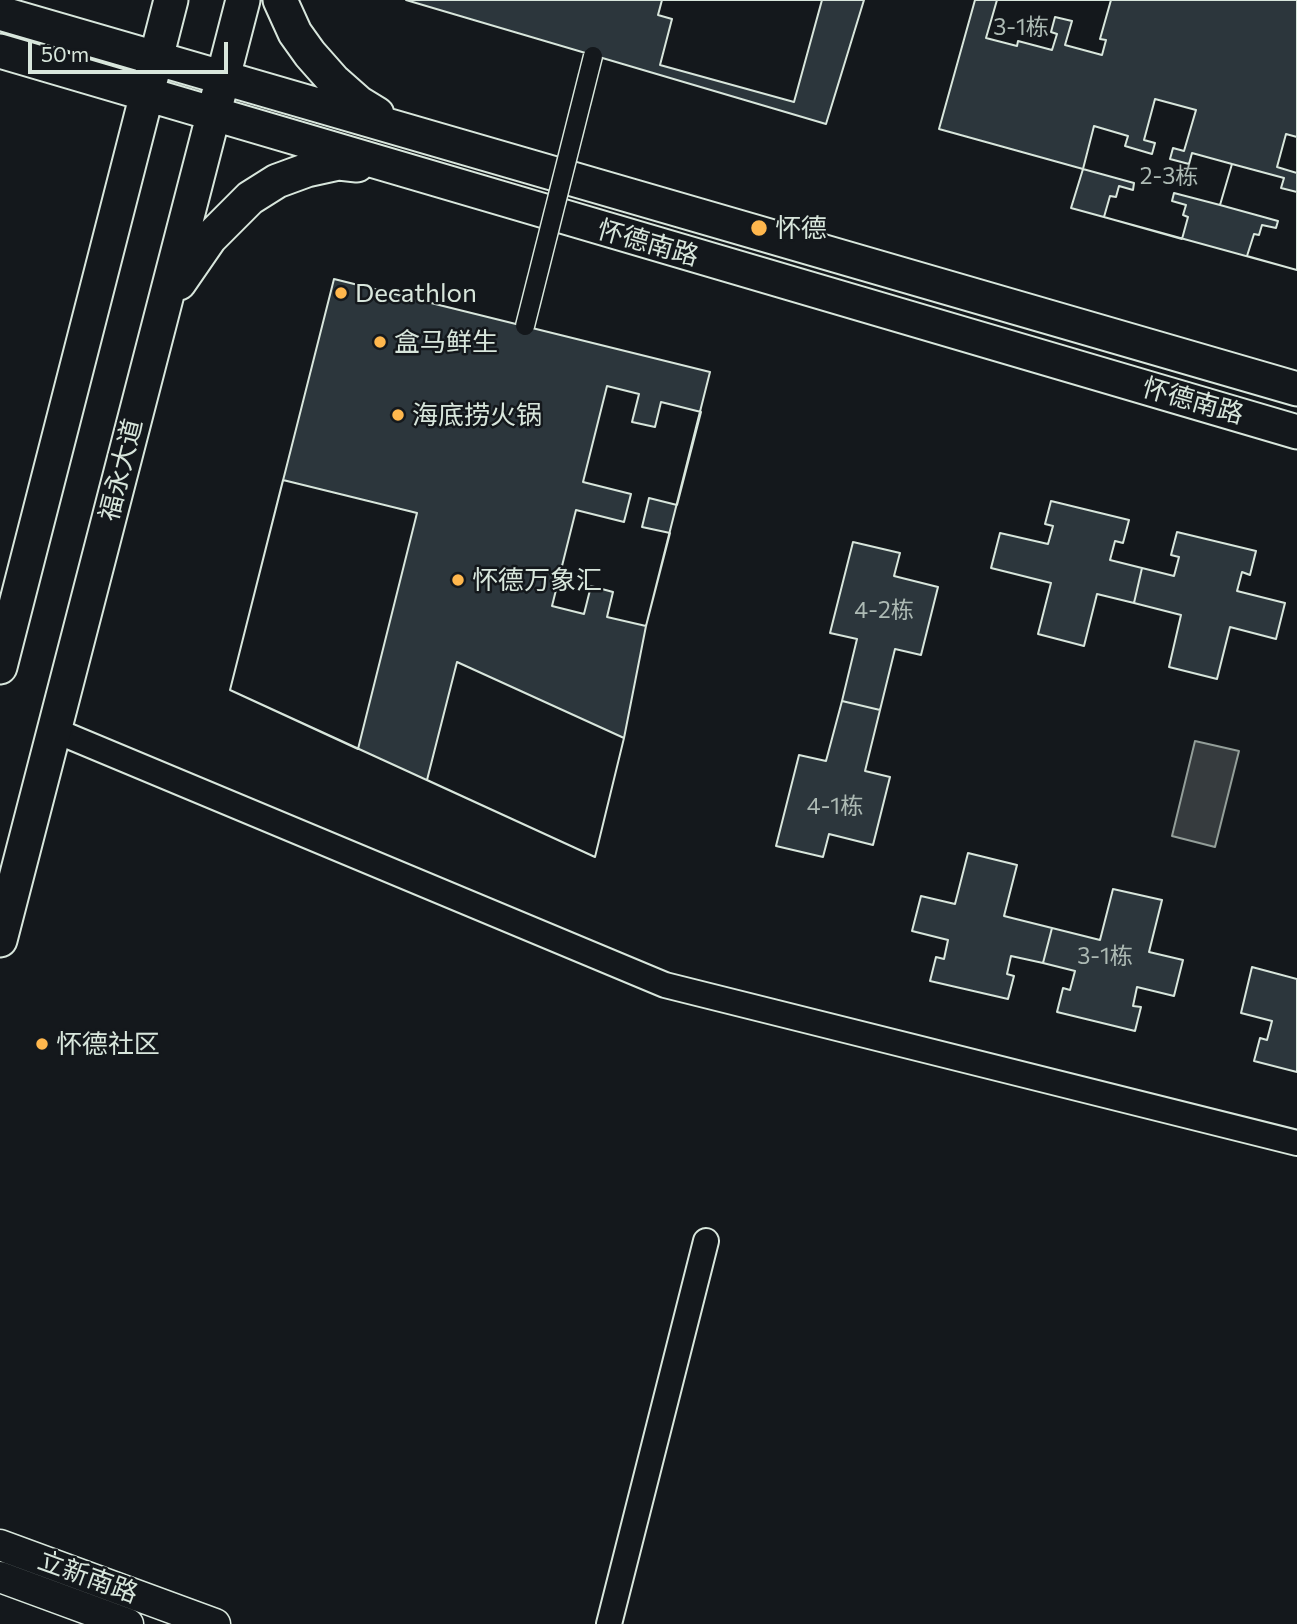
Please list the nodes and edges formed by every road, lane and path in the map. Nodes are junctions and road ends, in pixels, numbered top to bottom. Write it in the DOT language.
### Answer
graph roads {
  1 [pos="171,0"];
  2 [pos="243,0"];
  3 [pos="280,0"];
  4 [pos="0,13"];
  5 [pos="0,51"];
  6 [pos="593,56"];
  7 [pos="156,58"];
  8 [pos="223,78"];
  9 [pos="145,95"];
  10 [pos="212,116"];
  11 [pos="403,130"];
  12 [pos="389,167"];
  13 [pos="161,316"];
  14 [pos="525,326"];
  15 [pos="1297,389"];
  16 [pos="1297,432"];
  17 [pos="0,667"];
  18 [pos="54,730"];
  19 [pos="0,940"];
  20 [pos="1297,1143"];
  21 [pos="706,1241"];
  22 [pos="0,1545"];
  23 [pos="0,1577"];
  24 [pos="128,1624"];
  25 [pos="215,1624"];
  26 [pos="609,1624"];
  1 -- 7 [label="main road"];
  2 -- 8 [label="main road, 福永大道"];
  3 -- 11 [label="main road"];
  4 -- 7 [label="main road, 怀德南路"];
  5 -- 9 [label="main road, 怀德南路"];
  6 -- 14 [label="street, bridge"];
  7 -- 8 [label="main road, 怀德南路"];
  7 -- 9 [label="main road"];
  8 -- 10 [label="main road, 福永大道"];
  8 -- 11 [label="main road, 怀德南路"];
  9 -- 10 [label="main road, 怀德南路"];
  9 -- 17 [label="main road"];
  10 -- 12 [label="main road, 怀德南路"];
  10 -- 13 [label="main road, 福永大道"];
  11 -- 15 [label="main road, 怀德南路"];
  12 -- 13 [label="main road"];
  12 -- 16 [label="main road, 怀德南路"];
  13 -- 18 [label="main road, 福永大道"];
  18 -- 19 [label="main road, 福永大道"];
  18 -- 20 [label="street"];
  21 -- 26 [label="street"];
  22 -- 25 [label="street, 立新南路"];
  23 -- 24 [label="street, 立新南路"];
}
